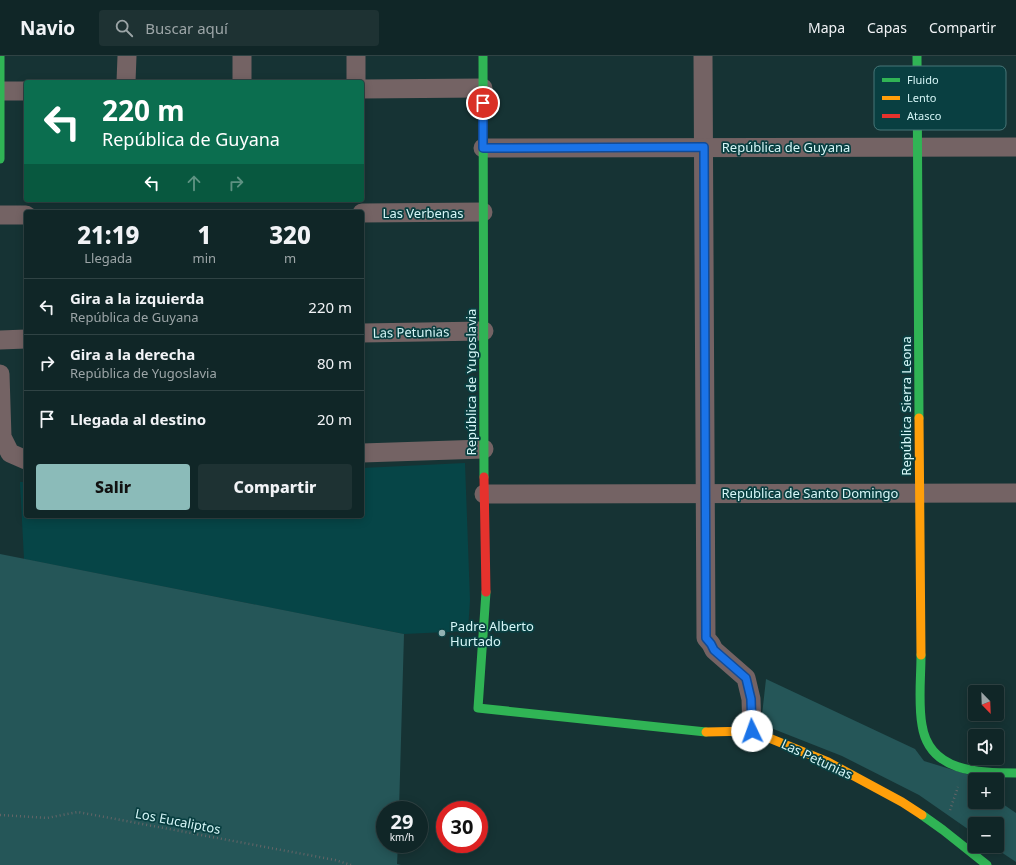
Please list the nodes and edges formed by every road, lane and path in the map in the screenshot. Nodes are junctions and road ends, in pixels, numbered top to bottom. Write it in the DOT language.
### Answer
graph roads {
  1 [pos="0,56"];
  2 [pos="127,56"];
  3 [pos="242,56"];
  4 [pos="356,56"];
  5 [pos="483,56"];
  6 [pos="703,56"];
  7 [pos="917,56"];
  8 [pos="917,66"];
  9 [pos="126,80"];
  10 [pos="242,80"];
  11 [pos="356,80"];
  12 [pos="483,88"];
  13 [pos="364,89"];
  14 [pos="0,91"];
  15 [pos="24,91"];
  16 [pos="918,130"];
  17 [pos="704,147"];
  18 [pos="918,147"];
  19 [pos="1016,147"];
  20 [pos="483,148"];
  21 [pos="0,159"];
  22 [pos="483,212"];
  23 [pos="364,213"];
  24 [pos="0,215"];
  25 [pos="24,215"];
  26 [pos="484,331"];
  27 [pos="364,333"];
  28 [pos="24,339"];
  29 [pos="0,340"];
  30 [pos="0,374"];
  31 [pos="484,449"];
  32 [pos="364,453"];
  33 [pos="24,459"];
  34 [pos="919,493"];
  35 [pos="1016,493"];
  36 [pos="484,494"];
  37 [pos="705,494"];
  38 [pos="478,708"];
  39 [pos="752,731"];
  40 [pos="959,766"];
  41 [pos="1016,773"];
  42 [pos="0,815"];
  43 [pos="943,830"];
  44 [pos="351,865"];
  45 [pos="987,865"];
  1 -- 14 [label="street"];
  2 -- 9 [label="street"];
  3 -- 10 [label="street"];
  4 -- 11 [label="street"];
  5 -- 12 [label="street, República de Yugoslavia"];
  6 -- 17 [label="street"];
  7 -- 8 [label="street, República Sierra Leona"];
  12 -- 13 [label="street"];
  12 -- 20 [label="street, República de Yugoslavia"];
  14 -- 15 [label="street"];
  14 -- 21 [label="street"];
  16 -- 18 [label="street, República Sierra Leona"];
  17 -- 18 [label="street, República de Guyana"];
  17 -- 20 [label="street, República de Guyana"];
  17 -- 37 [label="street"];
  18 -- 19 [label="street, República de Guyana"];
  18 -- 34 [label="street, República Sierra Leona"];
  20 -- 22 [label="street, República de Yugoslavia"];
  22 -- 23 [label="street, Las Verbenas"];
  22 -- 26 [label="street, República de Yugoslavia"];
  24 -- 25 [label="street"];
  26 -- 27 [label="street, Las Petunias"];
  26 -- 31 [label="street, República de Yugoslavia"];
  28 -- 29 [label="street"];
  30 -- 33 [label="street"];
  31 -- 32 [label="street"];
  31 -- 36 [label="street, República de Yugoslavia"];
  34 -- 35 [label="street, República de Santo Domingo"];
  34 -- 37 [label="street, República de Santo Domingo"];
  34 -- 40 [label="street, República Sierra Leona"];
  36 -- 37 [label="street, República de Santo Domingo"];
  36 -- 38 [label="street, República de Yugoslavia"];
  37 -- 39 [label="street"];
  38 -- 39 [label="street, Las Petunias"];
  39 -- 43 [label="street, Las Petunias"];
  40 -- 41 [label="street"];
  40 -- 43 [label="path"];
  42 -- 44 [label="path, Los Eucaliptos"];
  43 -- 45 [label="street, Las Petunias"];
}
